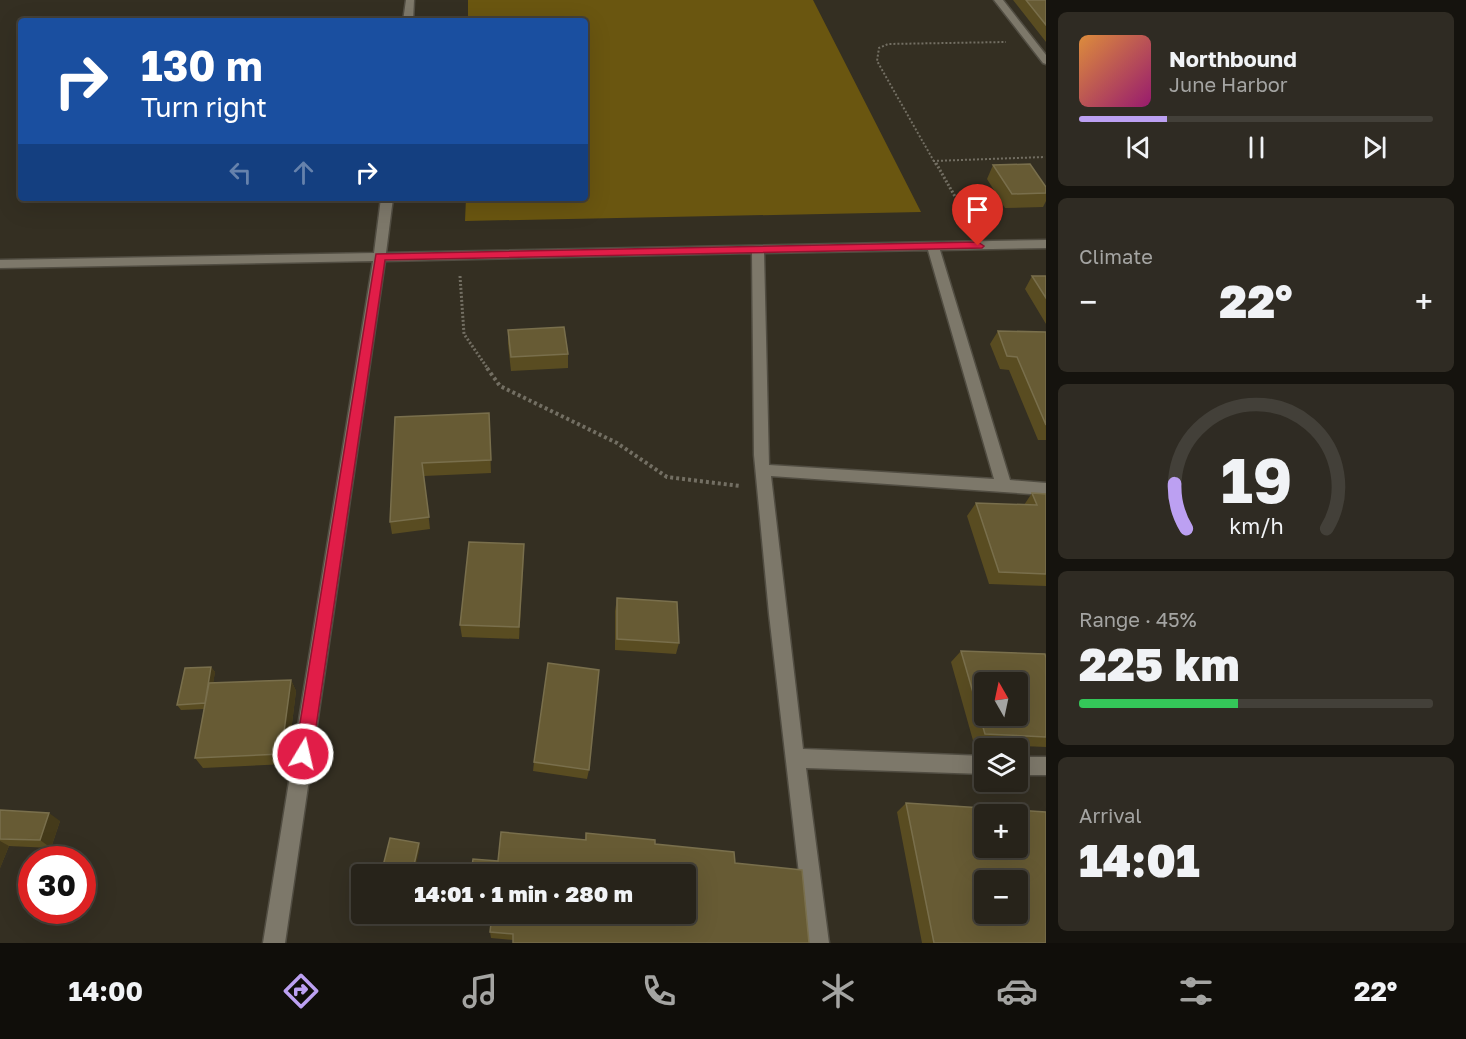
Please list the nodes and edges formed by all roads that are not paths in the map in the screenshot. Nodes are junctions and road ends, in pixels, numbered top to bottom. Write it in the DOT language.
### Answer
graph roads {
  1 [pos="410,0"];
  2 [pos="998,0"];
  3 [pos="408,18"];
  4 [pos="1030,41"];
  5 [pos="1046,41"];
  6 [pos="1046,61"];
  7 [pos="387,201"];
  8 [pos="1046,244"];
  9 [pos="933,247"];
  10 [pos="758,250"];
  11 [pos="380,256"];
  12 [pos="0,264"];
  13 [pos="763,470"];
  14 [pos="1004,487"];
  15 [pos="1046,489"];
  16 [pos="796,758"];
  17 [pos="974,765"];
  18 [pos="1028,766"];
  19 [pos="1046,766"];
  20 [pos="274,943"];
  21 [pos="818,943"];
  1 -- 3 [label="street"];
  2 -- 4 [label="street"];
  4 -- 5 [label="street"];
  4 -- 6 [label="street"];
  7 -- 11 [label="street"];
  8 -- 9 [label="street"];
  9 -- 10 [label="street"];
  9 -- 14 [label="street"];
  10 -- 11 [label="street"];
  10 -- 13 [label="street"];
  11 -- 12 [label="street"];
  11 -- 20 [label="street"];
  13 -- 14 [label="street"];
  13 -- 16 [label="street"];
  14 -- 15 [label="street"];
  16 -- 17 [label="street"];
  16 -- 21 [label="street"];
  18 -- 19 [label="street"];
}
